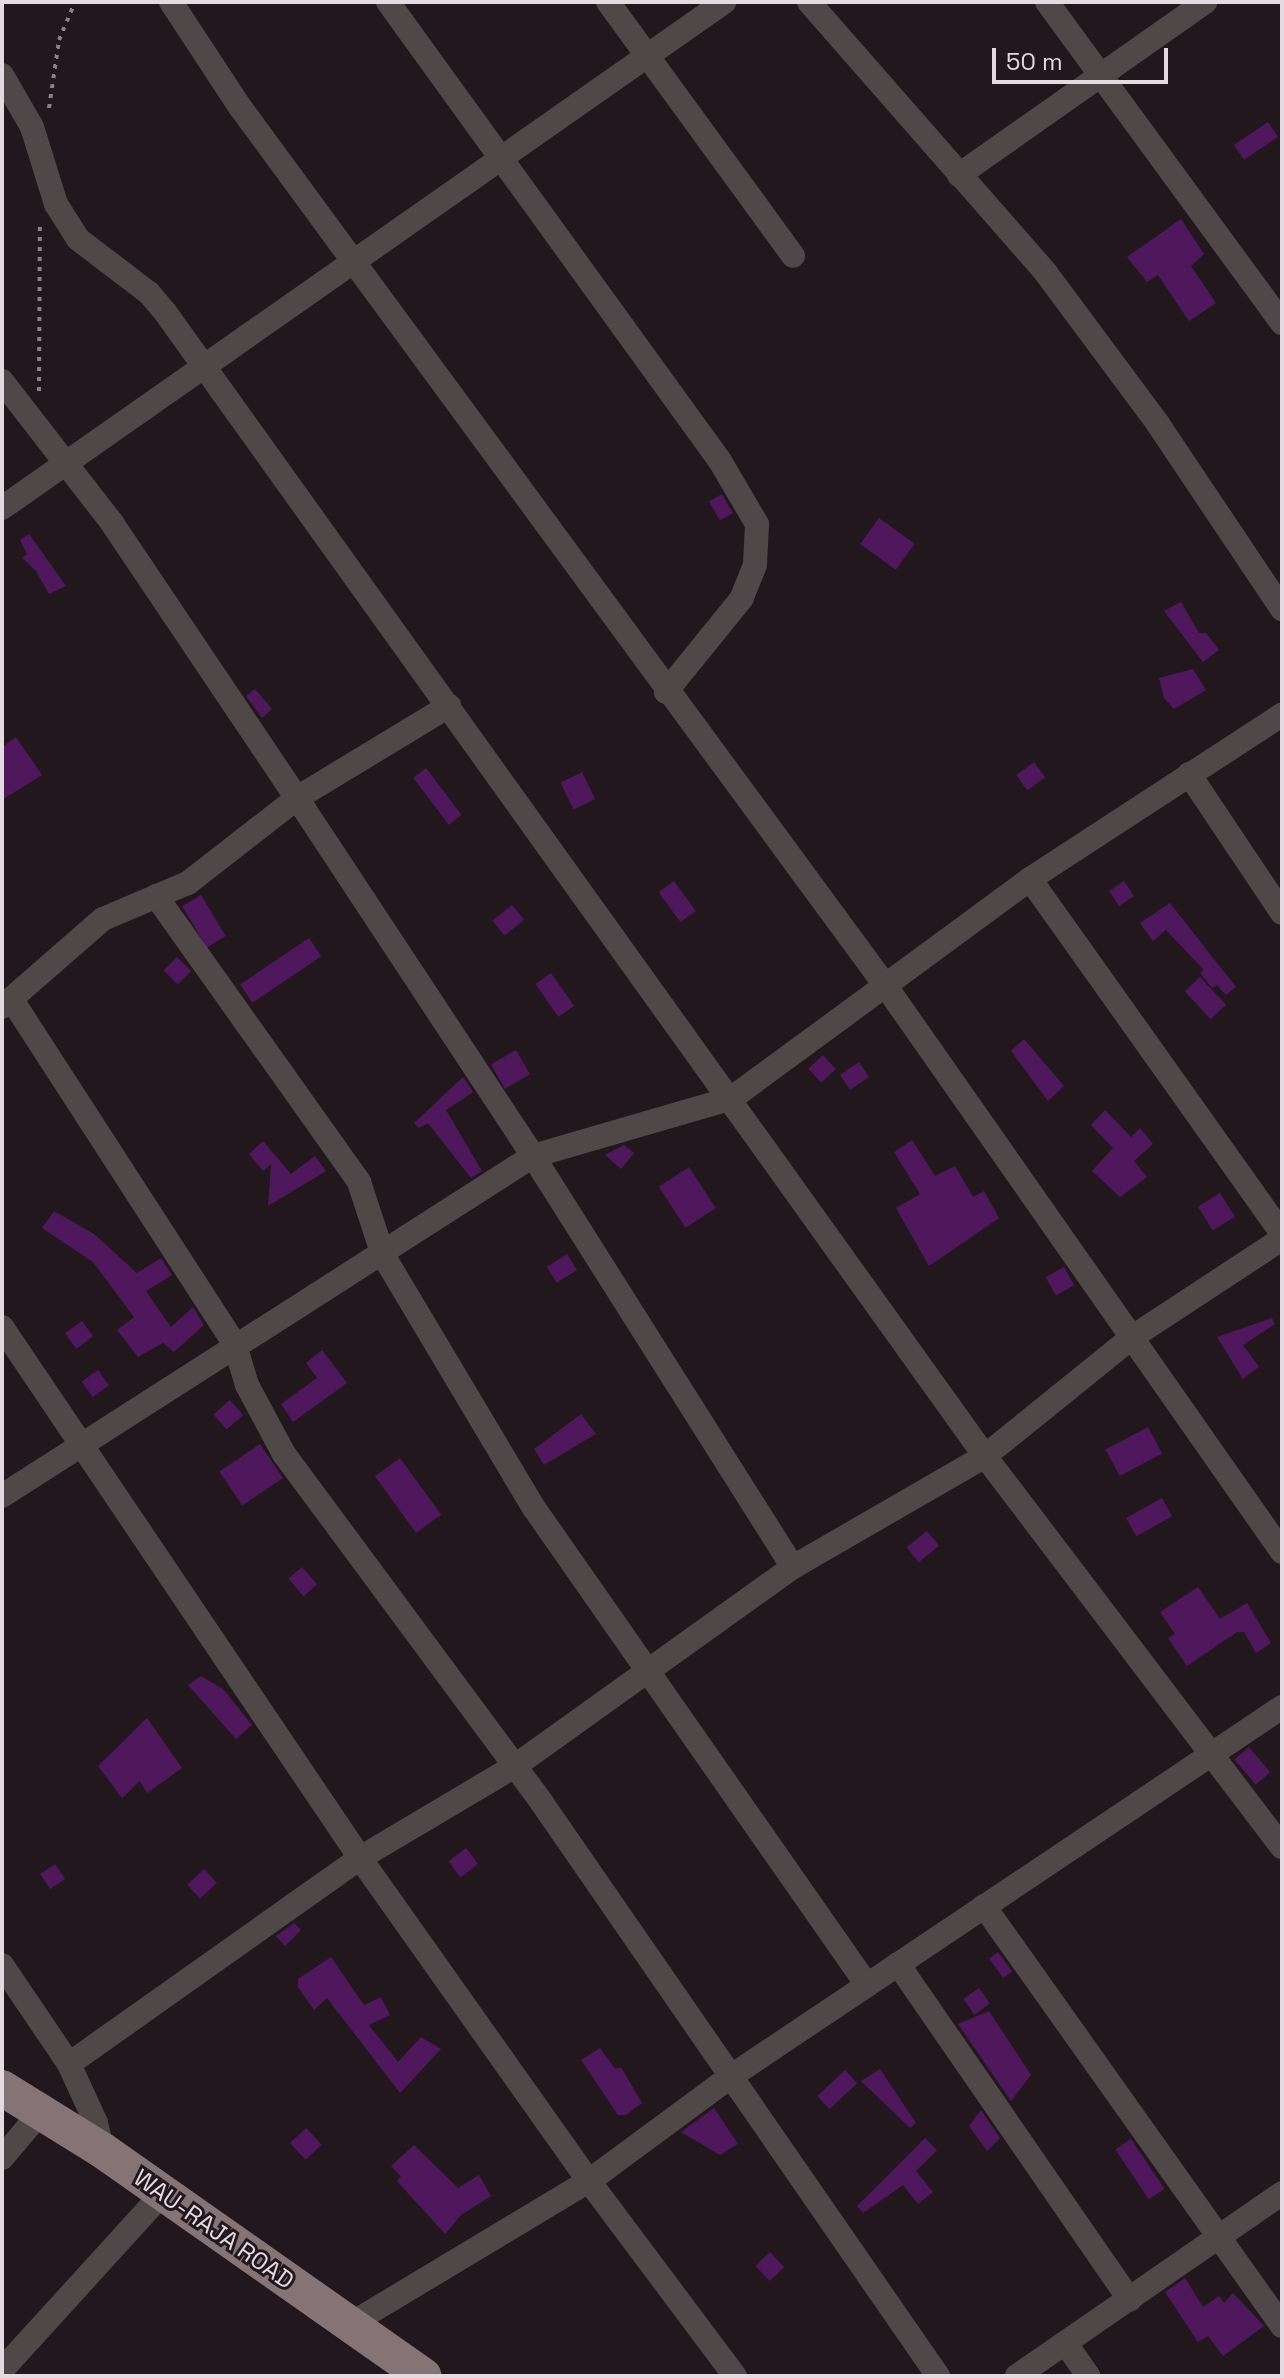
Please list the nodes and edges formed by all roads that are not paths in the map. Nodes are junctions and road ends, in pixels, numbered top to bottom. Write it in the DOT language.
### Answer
graph roads {
  1 [pos="171,2"];
  2 [pos="388,2"];
  3 [pos="608,2"];
  4 [pos="724,2"];
  5 [pos="809,2"];
  6 [pos="1047,2"];
  7 [pos="1205,2"];
  8 [pos="648,59"];
  9 [pos="1102,74"];
  10 [pos="2,75"];
  11 [pos="498,156"];
  12 [pos="959,175"];
  13 [pos="793,256"];
  14 [pos="352,259"];
  15 [pos="1282,323"];
  16 [pos="204,364"];
  17 [pos="2,381"];
  18 [pos="66,461"];
  19 [pos="2,508"];
  20 [pos="1282,609"];
  21 [pos="666,692"];
  22 [pos="449,706"];
  23 [pos="1282,715"];
  24 [pos="1189,774"];
  25 [pos="297,798"];
  26 [pos="1030,879"];
  27 [pos="156,896"];
  28 [pos="1282,913"];
  29 [pos="885,985"];
  30 [pos="7,1003"];
  31 [pos="732,1098"];
  32 [pos="533,1156"];
  33 [pos="1282,1236"];
  34 [pos="383,1255"];
  35 [pos="2,1327"];
  36 [pos="1131,1338"];
  37 [pos="235,1345"];
  38 [pos="83,1447"];
  39 [pos="985,1456"];
  40 [pos="2,1496"];
  41 [pos="1282,1552"];
  42 [pos="793,1567"];
  43 [pos="651,1672"];
  44 [pos="1282,1707"];
  45 [pos="1213,1753"];
  46 [pos="515,1766"];
  47 [pos="1282,1847"];
  48 [pos="360,1858"];
  49 [pos="984,1906"];
  50 [pos="898,1964"];
  51 [pos="2,1965"];
  52 [pos="867,1985"];
  53 [pos="69,2064"];
  54 [pos="733,2075"];
  55 [pos="2,2088"];
  56 [pos="40,2113"];
  57 [pos="102,2150"];
  58 [pos="2,2158"];
  59 [pos="589,2181"];
  60 [pos="163,2193"];
  61 [pos="1282,2193"];
  62 [pos="1222,2235"];
  63 [pos="1130,2300"];
  64 [pos="349,2325"];
  65 [pos="1282,2326"];
  66 [pos="1066,2344"];
  67 [pos="2,2370"];
  68 [pos="423,2376"];
  69 [pos="735,2376"];
  70 [pos="938,2376"];
  71 [pos="1017,2376"];
  72 [pos="1088,2376"];
  1 -- 14 [label="street"];
  2 -- 11 [label="street"];
  3 -- 8 [label="street"];
  4 -- 8 [label="street"];
  5 -- 12 [label="street"];
  6 -- 9 [label="street"];
  7 -- 9 [label="street"];
  8 -- 11 [label="street"];
  8 -- 13 [label="street"];
  9 -- 12 [label="street"];
  9 -- 15 [label="street"];
  10 -- 16 [label="street"];
  11 -- 14 [label="street"];
  11 -- 21 [label="street"];
  12 -- 20 [label="street"];
  14 -- 16 [label="street"];
  14 -- 21 [label="street"];
  16 -- 18 [label="street"];
  16 -- 22 [label="street"];
  17 -- 18 [label="street"];
  18 -- 19 [label="street"];
  18 -- 25 [label="street"];
  21 -- 29 [label="street"];
  22 -- 25 [label="street"];
  22 -- 31 [label="street"];
  23 -- 24 [label="street"];
  24 -- 26 [label="street"];
  24 -- 28 [label="street"];
  25 -- 27 [label="street"];
  25 -- 32 [label="street"];
  26 -- 29 [label="street"];
  26 -- 33 [label="street"];
  27 -- 30 [label="street"];
  27 -- 34 [label="street"];
  29 -- 31 [label="street"];
  29 -- 36 [label="street"];
  30 -- 37 [label="street"];
  31 -- 32 [label="street"];
  31 -- 39 [label="street"];
  32 -- 34 [label="street"];
  32 -- 42 [label="street"];
  33 -- 36 [label="street"];
  34 -- 37 [label="street"];
  34 -- 43 [label="street"];
  35 -- 38 [label="street"];
  36 -- 39 [label="street"];
  36 -- 41 [label="street"];
  37 -- 38 [label="street"];
  37 -- 46 [label="street"];
  38 -- 40 [label="street"];
  38 -- 48 [label="street"];
  39 -- 42 [label="street"];
  39 -- 45 [label="street"];
  42 -- 43 [label="street"];
  43 -- 46 [label="street"];
  43 -- 52 [label="street"];
  44 -- 45 [label="street"];
  45 -- 47 [label="street"];
  45 -- 49 [label="street"];
  46 -- 48 [label="street"];
  46 -- 54 [label="street"];
  48 -- 53 [label="street"];
  48 -- 59 [label="street"];
  49 -- 50 [label="street"];
  49 -- 62 [label="street"];
  50 -- 52 [label="street"];
  50 -- 63 [label="street"];
  51 -- 53 [label="street"];
  52 -- 54 [label="street"];
  53 -- 57 [label="street"];
  54 -- 59 [label="street"];
  54 -- 70 [label="street"];
  55 -- 56 [label="main road, WAU-RAJA ROAD"];
  56 -- 57 [label="main road, WAU-RAJA ROAD"];
  56 -- 58 [label="street"];
  57 -- 60 [label="main road, WAU-RAJA ROAD"];
  59 -- 64 [label="street"];
  59 -- 69 [label="street"];
  60 -- 64 [label="main road, WAU-RAJA ROAD"];
  60 -- 67 [label="street"];
  61 -- 62 [label="street"];
  62 -- 63 [label="street"];
  62 -- 65 [label="street"];
  63 -- 66 [label="street"];
  64 -- 68 [label="main road, WAU-RAJA ROAD"];
  66 -- 71 [label="street"];
  66 -- 72 [label="street"];
}
